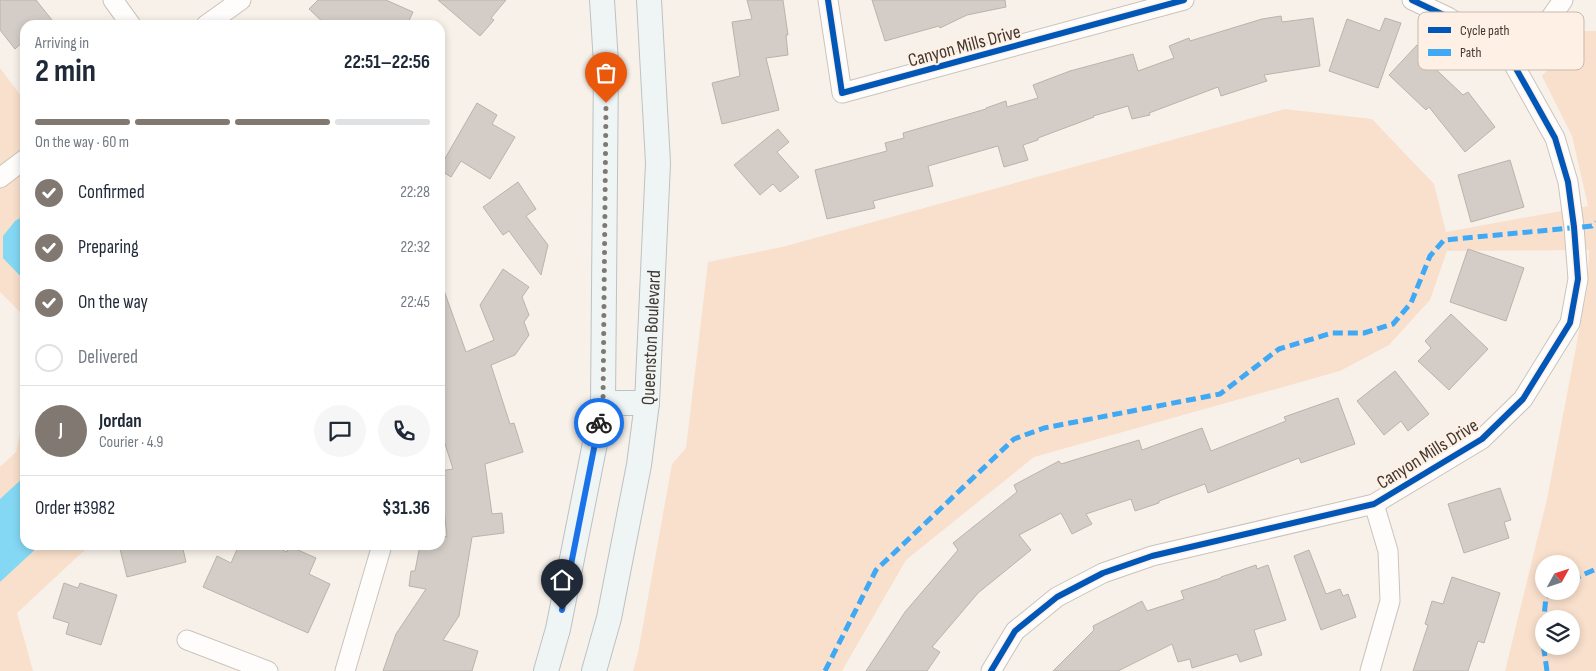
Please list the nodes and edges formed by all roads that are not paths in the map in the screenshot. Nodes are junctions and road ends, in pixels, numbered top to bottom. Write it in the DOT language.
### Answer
graph roads {
  1 [pos="113,0"];
  2 [pos="241,0"];
  3 [pos="602,0"];
  4 [pos="649,0"];
  5 [pos="828,0"];
  6 [pos="1184,0"];
  7 [pos="1412,0"];
  8 [pos="1563,0"];
  9 [pos="1437,12"];
  10 [pos="1555,12"];
  11 [pos="127,20"];
  12 [pos="213,20"];
  13 [pos="1517,70"];
  14 [pos="20,163"];
  15 [pos="0,178"];
  16 [pos="603,403"];
  17 [pos="647,403"];
  18 [pos="1374,504"];
  19 [pos="381,550"];
  20 [pos="187,640"];
  21 [pos="268,671"];
  22 [pos="345,671"];
  23 [pos="546,671"];
  24 [pos="594,671"];
  25 [pos="991,671"];
  26 [pos="1370,671"];
  1 -- 11 [label="street"];
  2 -- 12 [label="street"];
  3 -- 16 [label="main road"];
  4 -- 17 [label="main road, Queenston Boulevard"];
  5 -- 6 [label="street, Canyon Mills Drive"];
  7 -- 9 [label="street, Canyon Mills Drive"];
  8 -- 10 [label="street"];
  13 -- 18 [label="street, Canyon Mills Drive"];
  14 -- 15 [label="street"];
  16 -- 17 [label="main road"];
  16 -- 23 [label="main road"];
  17 -- 24 [label="main road, Queenston Boulevard"];
  18 -- 25 [label="street, Canyon Mills Drive"];
  18 -- 26 [label="street"];
  19 -- 22 [label="street"];
  20 -- 21 [label="street"];
}
